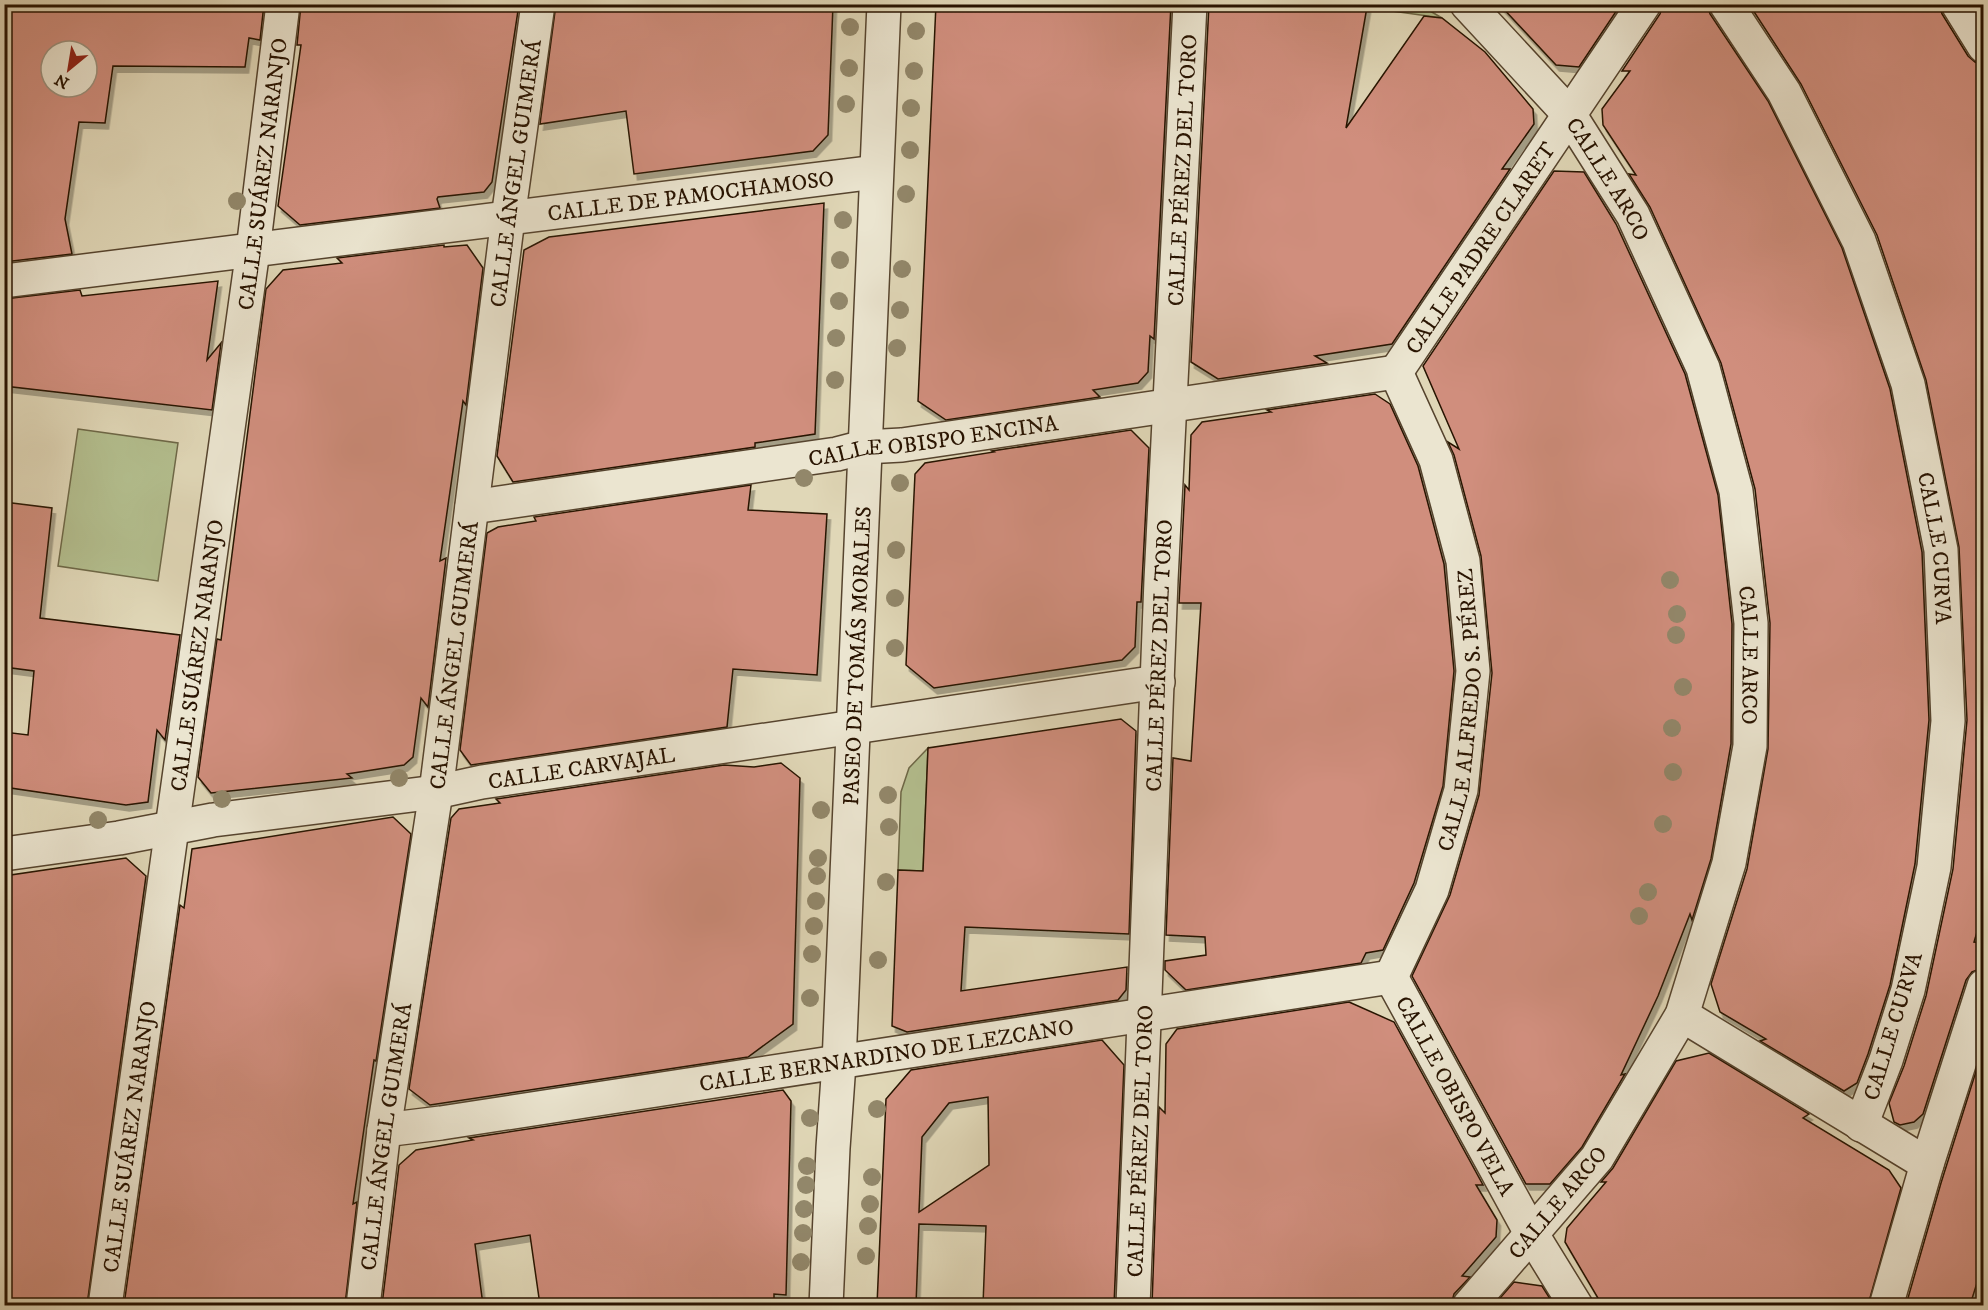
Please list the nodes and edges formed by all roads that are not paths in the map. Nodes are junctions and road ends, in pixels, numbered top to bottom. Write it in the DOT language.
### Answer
graph roads {
  1 [pos="283,4"];
  2 [pos="538,4"];
  3 [pos="884,4"];
  4 [pos="1190,4"];
  5 [pos="1467,4"];
  6 [pos="1644,4"];
  7 [pos="1726,4"];
  8 [pos="1958,4"];
  9 [pos="1983,46"];
  10 [pos="1569,114"];
  11 [pos="876,172"];
  12 [pos="508,218"];
  13 [pos="253,250"];
  14 [pos="4,281"];
  15 [pos="1396,372"];
  16 [pos="1170,406"];
  17 [pos="864,447"];
  18 [pos="472,507"];
  19 [pos="1158,682"];
  20 [pos="853,729"];
  21 [pos="436,792"];
  22 [pos="173,829"];
  23 [pos="4,854"];
  24 [pos="1391,977"];
  25 [pos="1983,986"];
  26 [pos="1145,1015"];
  27 [pos="1682,1015"];
  28 [pos="839,1063"];
  29 [pos="1861,1125"];
  30 [pos="384,1130"];
  31 [pos="1926,1164"];
  32 [pos="1531,1233"];
  33 [pos="105,1305"];
  34 [pos="363,1305"];
  35 [pos="826,1305"];
  36 [pos="1133,1305"];
  37 [pos="1469,1305"];
  38 [pos="1576,1305"];
  39 [pos="1886,1305"];
  1 -- 13 [label="street, CALLE SUÁREZ NARANJO"];
  2 -- 12 [label="street, CALLE ÁNGEL GUIMERÁ"];
  3 -- 11 [label="street, PASEO DE TOMÁS MORALES"];
  4 -- 16 [label="street, CALLE PÉREZ DEL TORO"];
  5 -- 10 [label="street, CALLE ARCO"];
  6 -- 10 [label="street, CALLE PADRE CLARET"];
  7 -- 29 [label="street, CALLE CURVA"];
  8 -- 9 [label="street"];
  10 -- 15 [label="street, CALLE PADRE CLARET"];
  10 -- 27 [label="street, CALLE ARCO"];
  11 -- 12 [label="street, CALLE DE PAMOCHAMOSO"];
  11 -- 17 [label="street, PASEO DE TOMÁS MORALES"];
  12 -- 13 [label="street, CALLE DE PAMOCHAMOSO"];
  12 -- 18 [label="street, CALLE ÁNGEL GUIMERÁ"];
  13 -- 14 [label="street, CALLE DE PAMOCHAMOSO"];
  13 -- 22 [label="street, CALLE SUÁREZ NARANJO"];
  15 -- 16 [label="street, CALLE OBISPO ENCINA"];
  15 -- 24 [label="street, CALLE ALFREDO S. PÉREZ"];
  16 -- 17 [label="street, CALLE OBISPO ENCINA"];
  16 -- 19 [label="street, CALLE PÉREZ DEL TORO"];
  17 -- 18 [label="street, CALLE OBISPO ENCINA"];
  17 -- 20 [label="street, PASEO DE TOMÁS MORALES"];
  18 -- 21 [label="street, CALLE ÁNGEL GUIMERÁ"];
  19 -- 20 [label="street, CALLE CARVAJAL"];
  19 -- 26 [label="street, CALLE PÉREZ DEL TORO"];
  20 -- 21 [label="street, CALLE CARVAJAL"];
  20 -- 28 [label="street, PASEO DE TOMÁS MORALES"];
  21 -- 22 [label="street, CALLE CARVAJAL"];
  21 -- 30 [label="street, CALLE ÁNGEL GUIMERÁ"];
  22 -- 23 [label="street, CALLE CARVAJAL"];
  22 -- 33 [label="street, CALLE SUÁREZ NARANJO"];
  24 -- 26 [label="street, CALLE BERNARDINO DE LEZCANO"];
  24 -- 32 [label="street, CALLE OBISPO VELA"];
  25 -- 31 [label="street"];
  26 -- 28 [label="street, CALLE BERNARDINO DE LEZCANO"];
  26 -- 36 [label="street, CALLE PÉREZ DEL TORO"];
  27 -- 29 [label="street"];
  27 -- 32 [label="street, CALLE ARCO"];
  28 -- 30 [label="street, CALLE BERNARDINO DE LEZCANO"];
  28 -- 35 [label="street, PASEO DE TOMÁS MORALES"];
  29 -- 31 [label="street"];
  30 -- 34 [label="street, CALLE ÁNGEL GUIMERÁ"];
  31 -- 39 [label="street"];
  32 -- 37 [label="street, CALLE ARCO"];
  32 -- 38 [label="street, CALLE OBISPO VELA"];
}
